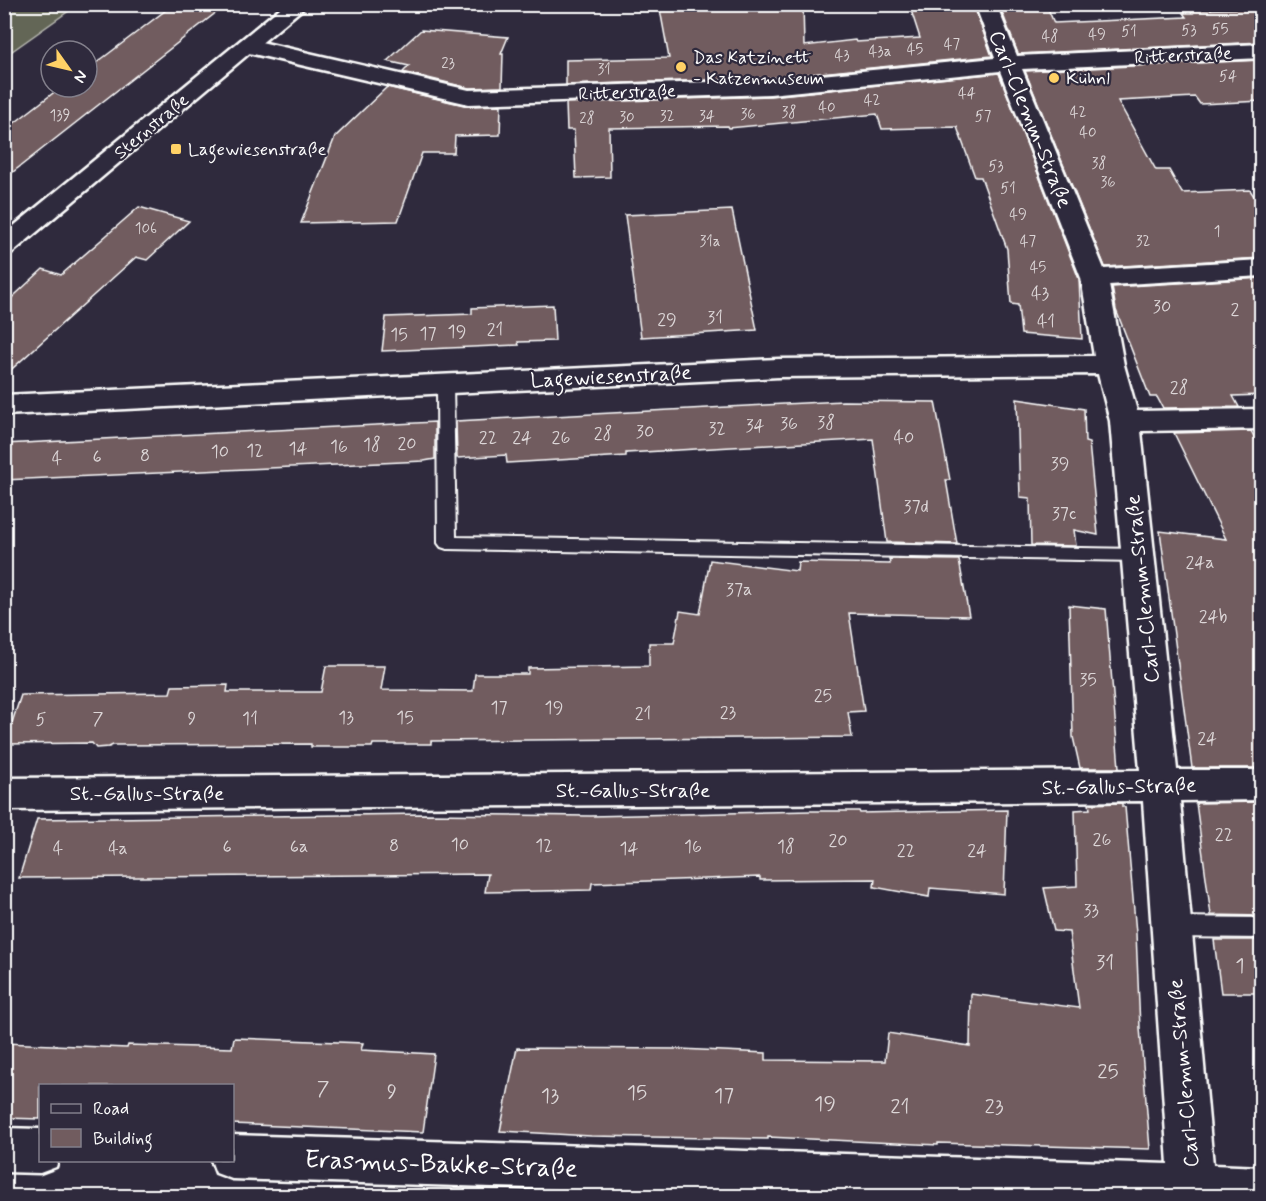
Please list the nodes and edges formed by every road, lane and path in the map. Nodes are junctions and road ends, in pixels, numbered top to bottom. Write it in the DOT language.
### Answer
graph roads {
  1 [pos="298,4"];
  2 [pos="985,4"];
  3 [pos="248,46"];
  4 [pos="1262,51"];
  5 [pos="1010,63"];
  6 [pos="4,247"];
  7 [pos="1262,268"];
  8 [pos="1094,278"];
  9 [pos="1110,365"];
  10 [pos="445,385"];
  11 [pos="4,405"];
  12 [pos="1262,418"];
  13 [pos="1125,421"];
  14 [pos="1138,555"];
  15 [pos="1262,785"];
  16 [pos="1160,786"];
  17 [pos="4,794"];
  18 [pos="1171,927"];
  19 [pos="1262,928"];
  20 [pos="4,1150"];
  21 [pos="39,1151"];
  22 [pos="234,1157"];
  23 [pos="1262,1189"];
  24 [pos="1193,1192"];
  1 -- 3 [label="street, Sternstraße"];
  2 -- 5 [label="street, Carl-Clemm-Straße"];
  3 -- 5 [label="street, Ritterstraße"];
  3 -- 6 [label="street, Sternstraße"];
  4 -- 5 [label="street, Ritterstraße"];
  5 -- 8 [label="street, Carl-Clemm-Straße"];
  7 -- 8 [label="street"];
  8 -- 9 [label="street, Carl-Clemm-Straße"];
  9 -- 10 [label="street, Lagewiesenstraße"];
  9 -- 13 [label="street, Carl-Clemm-Straße"];
  10 -- 11 [label="street, Lagewiesenstraße"];
  10 -- 14 [label="lane"];
  12 -- 13 [label="street"];
  13 -- 14 [label="street, Carl-Clemm-Straße"];
  14 -- 16 [label="street, Carl-Clemm-Straße"];
  15 -- 16 [label="street, St.-Gallus-Straße"];
  16 -- 17 [label="street, St.-Gallus-Straße"];
  16 -- 18 [label="street, Carl-Clemm-Straße"];
  18 -- 19 [label="lane"];
  18 -- 24 [label="street, Carl-Clemm-Straße"];
  20 -- 21 [label="street"];
  22 -- 24 [label="street, Erasmus-Bakke-Straße"];
  23 -- 24 [label="street, Erasmus-Bakke-Straße"];
}
